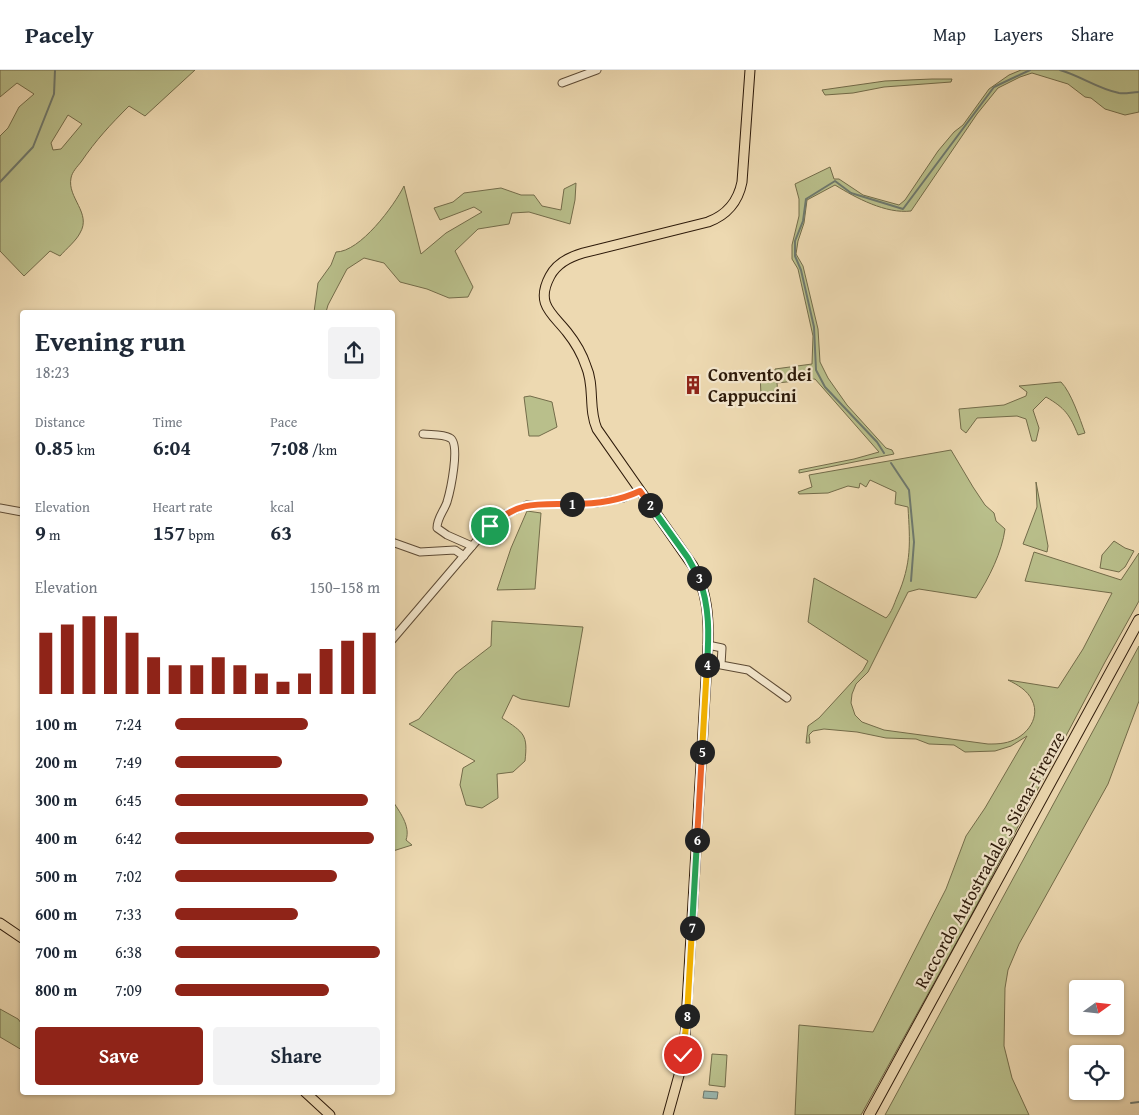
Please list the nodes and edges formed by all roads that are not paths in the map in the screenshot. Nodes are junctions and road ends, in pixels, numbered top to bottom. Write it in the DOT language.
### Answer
graph roads {
  1 [pos="596,70"];
  2 [pos="750,70"];
  3 [pos="562,83"];
  4 [pos="423,434"];
  5 [pos="640,491"];
  6 [pos="0,508"];
  7 [pos="20,512"];
  8 [pos="395,543"];
  9 [pos="472,546"];
  10 [pos="464,556"];
  11 [pos="1139,620"];
  12 [pos="1139,634"];
  13 [pos="395,636"];
  14 [pos="708,645"];
  15 [pos="787,698"];
  16 [pos="0,923"];
  17 [pos="20,937"];
  18 [pos="308,1095"];
  19 [pos="330,1115"];
  20 [pos="668,1115"];
  21 [pos="869,1115"];
  22 [pos="877,1115"];
  1 -- 3 [label="street"];
  2 -- 5 [label="main road"];
  4 -- 9 [label="street"];
  5 -- 9 [label="street"];
  5 -- 14 [label="main road"];
  6 -- 7 [label="street"];
  8 -- 10 [label="street"];
  9 -- 10 [label="street"];
  10 -- 13 [label="street"];
  11 -- 21 [label="highway, Raccordo Autostradale 3 Siena-Firenze"];
  12 -- 22 [label="highway, Raccordo Autostradale 3 Siena-Firenze"];
  14 -- 15 [label="street"];
  14 -- 20 [label="main road"];
  16 -- 17 [label="main road"];
  18 -- 19 [label="main road"];
}
